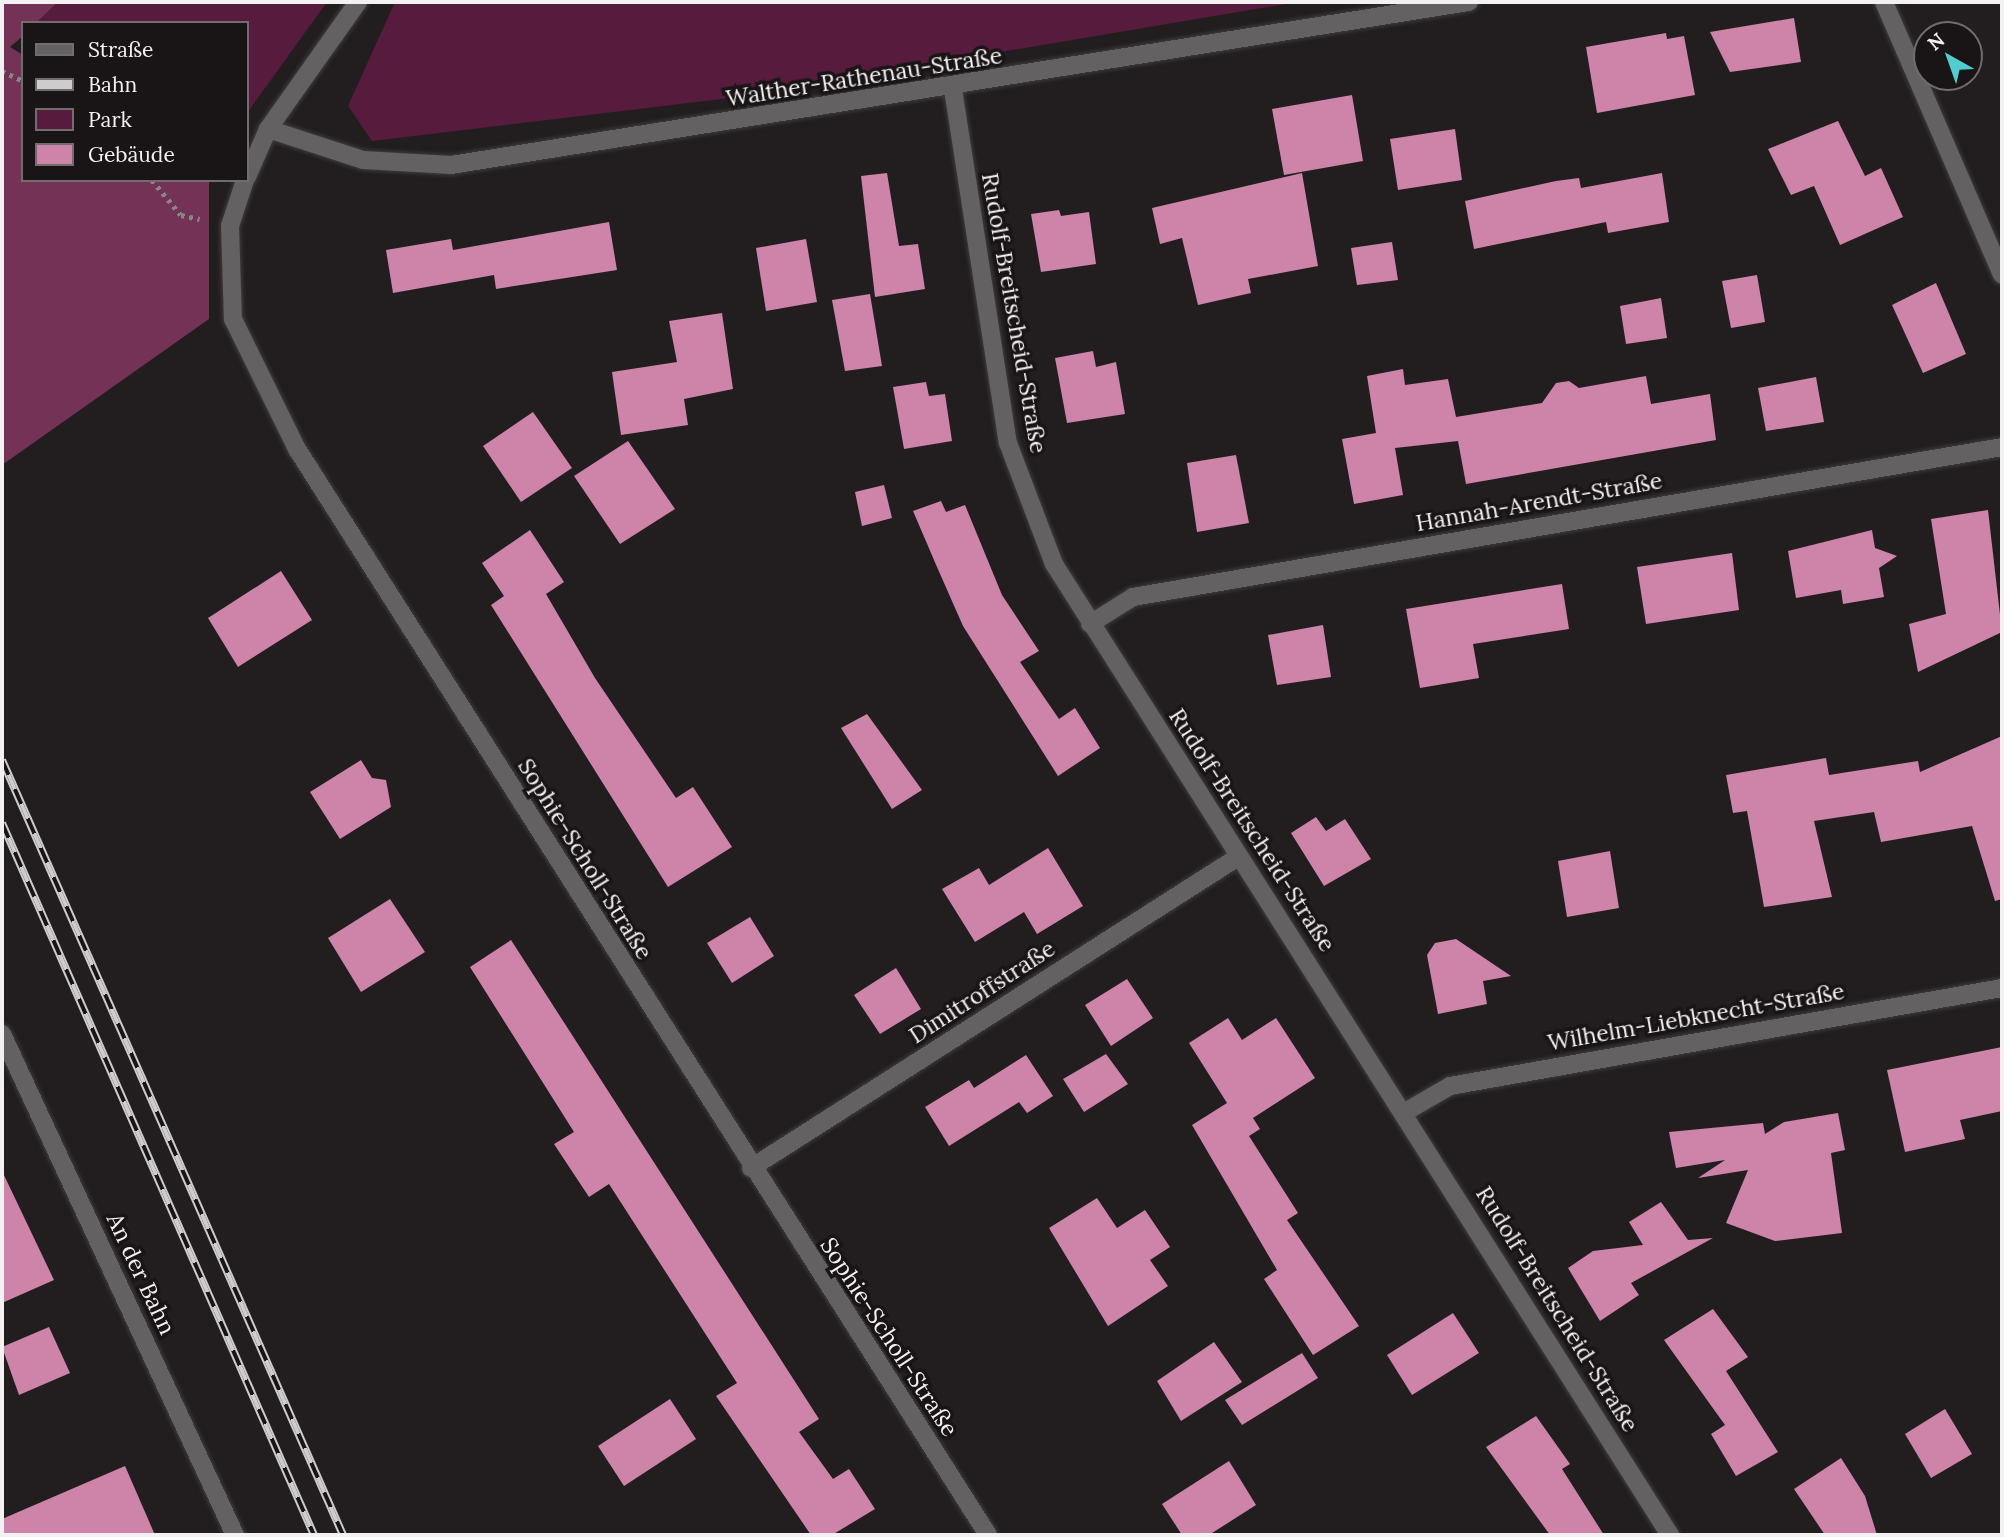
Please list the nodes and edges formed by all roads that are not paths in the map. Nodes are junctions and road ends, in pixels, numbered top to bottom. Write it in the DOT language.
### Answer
graph roads {
  1 [pos="358,2"];
  2 [pos="1469,2"];
  3 [pos="1884,2"];
  4 [pos="953,89"];
  5 [pos="268,129"];
  6 [pos="248,174"];
  7 [pos="245,182"];
  8 [pos="2002,275"];
  9 [pos="2002,447"];
  10 [pos="1090,624"];
  11 [pos="1238,857"];
  12 [pos="2002,988"];
  13 [pos="2,1034"];
  14 [pos="1405,1112"];
  15 [pos="751,1168"];
  16 [pos="235,1535"];
  17 [pos="988,1535"];
  18 [pos="1670,1535"];
  1 -- 5 [label="street, Sophie-Scholl-Straße"];
  2 -- 4 [label="street, Walther-Rathenau-Straße"];
  3 -- 8 [label="street"];
  4 -- 5 [label="street, Walther-Rathenau-Straße"];
  4 -- 10 [label="street, Rudolf-Breitscheid-Straße"];
  5 -- 6 [label="street, Sophie-Scholl-Straße"];
  7 -- 15 [label="street, Sophie-Scholl-Straße"];
  9 -- 10 [label="street, Hannah-Arendt-Straße"];
  10 -- 11 [label="street, Rudolf-Breitscheid-Straße"];
  11 -- 14 [label="street, Rudolf-Breitscheid-Straße"];
  11 -- 15 [label="street, Dimitroffstraße"];
  12 -- 14 [label="street, Wilhelm-Liebknecht-Straße"];
  13 -- 16 [label="street, An der Bahn"];
  14 -- 18 [label="street, Rudolf-Breitscheid-Straße"];
  15 -- 17 [label="street, Sophie-Scholl-Straße"];
}
